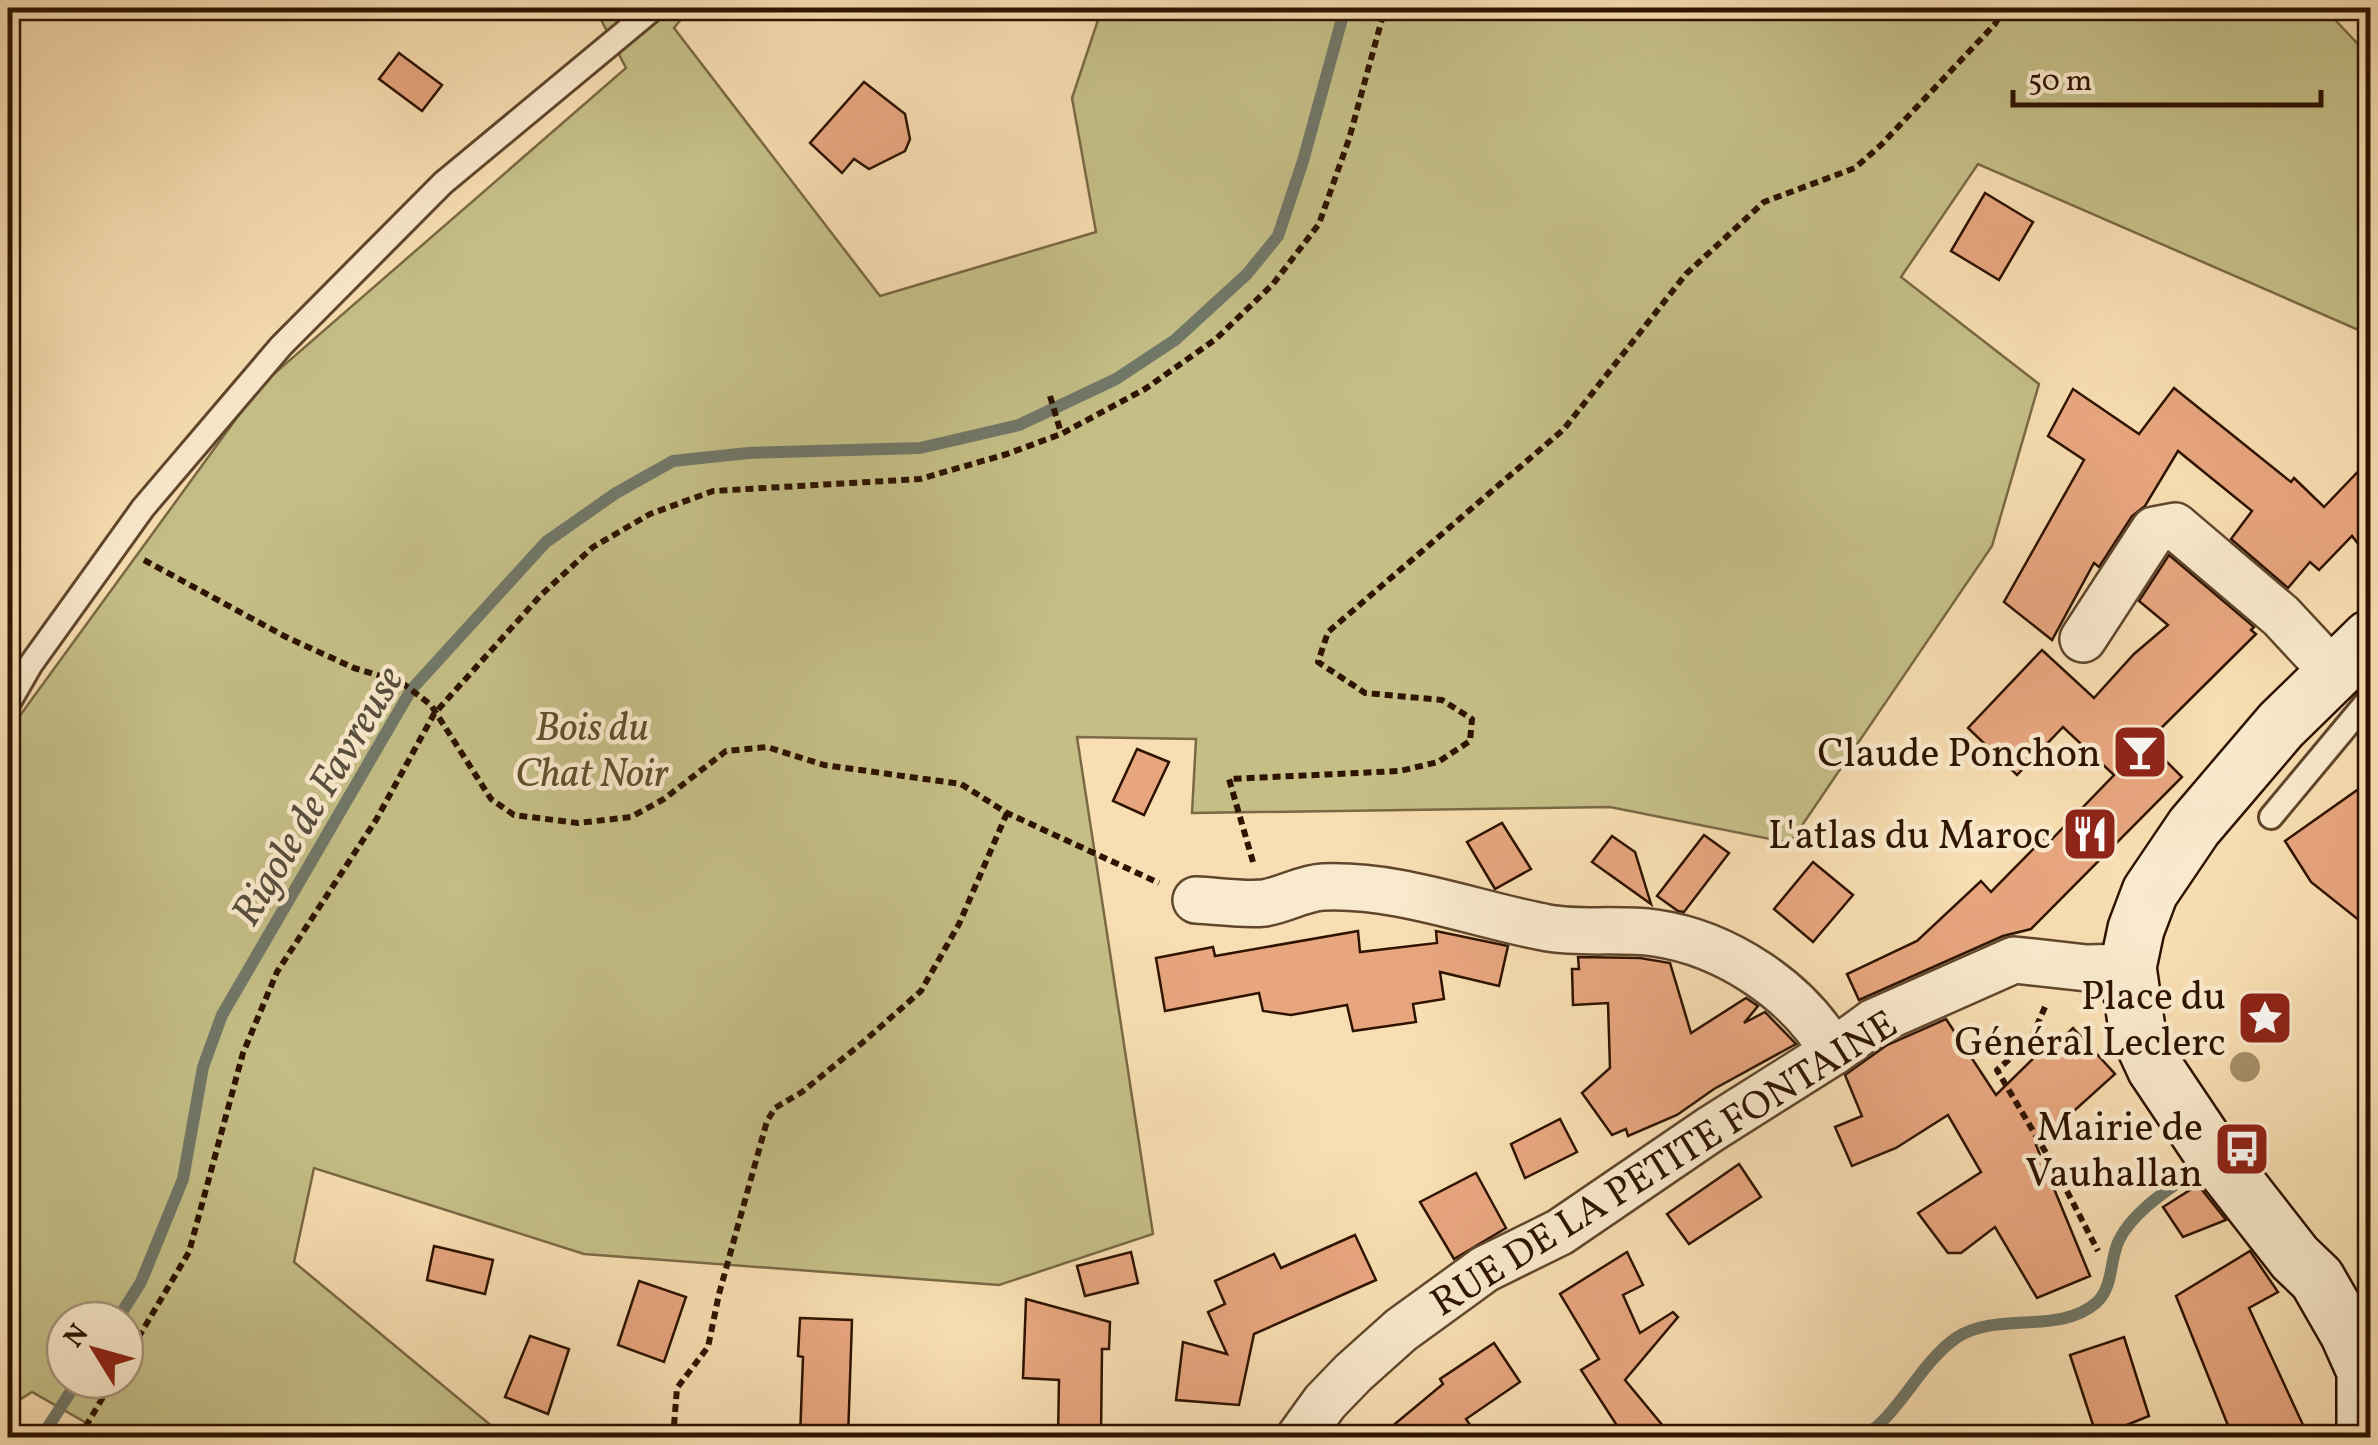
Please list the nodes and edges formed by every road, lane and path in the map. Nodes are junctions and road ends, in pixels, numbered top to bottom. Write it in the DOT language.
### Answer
graph roads {
  1 [pos="654,8"];
  2 [pos="1386,8"];
  3 [pos="2004,8"];
  4 [pos="1050,396"];
  5 [pos="1062,434"];
  6 [pos="122,538"];
  7 [pos="2083,639"];
  8 [pos="2358,670"];
  9 [pos="8,704"];
  10 [pos="434,714"];
  11 [pos="1008,812"];
  12 [pos="2271,818"];
  13 [pos="1196,900"];
  14 [pos="1265,902"];
  15 [pos="2064,963"];
  16 [pos="2128,966"];
  17 [pos="1833,1052"];
  18 [pos="2098,1251"];
  19 [pos="145,1326"];
  20 [pos="2368,1373"];
  21 [pos="101,1400"];
  22 [pos="79,1438"];
  23 [pos="673,1438"];
  24 [pos="1299,1438"];
  25 [pos="2365,1438"];
  1 -- 6 [label="lane"];
  2 -- 5 [label="path"];
  3 -- 14 [label="path"];
  4 -- 5 [label="path"];
  5 -- 10 [label="path"];
  6 -- 9 [label="lane"];
  6 -- 10 [label="path"];
  7 -- 8 [label="street"];
  8 -- 12 [label="lane"];
  8 -- 16 [label="main road"];
  10 -- 11 [label="path"];
  10 -- 19 [label="path"];
  11 -- 13 [label="path"];
  11 -- 23 [label="path"];
  13 -- 14 [label="street"];
  14 -- 17 [label="street"];
  15 -- 16 [label="street, RUE DE LA PETITE FONTAINE"];
  15 -- 17 [label="street, RUE DE LA PETITE FONTAINE"];
  15 -- 18 [label="path"];
  16 -- 20 [label="main road"];
  17 -- 24 [label="street, RUE DE LA PETITE FONTAINE"];
  20 -- 25 [label="main road"];
  21 -- 22 [label="path"];
}
